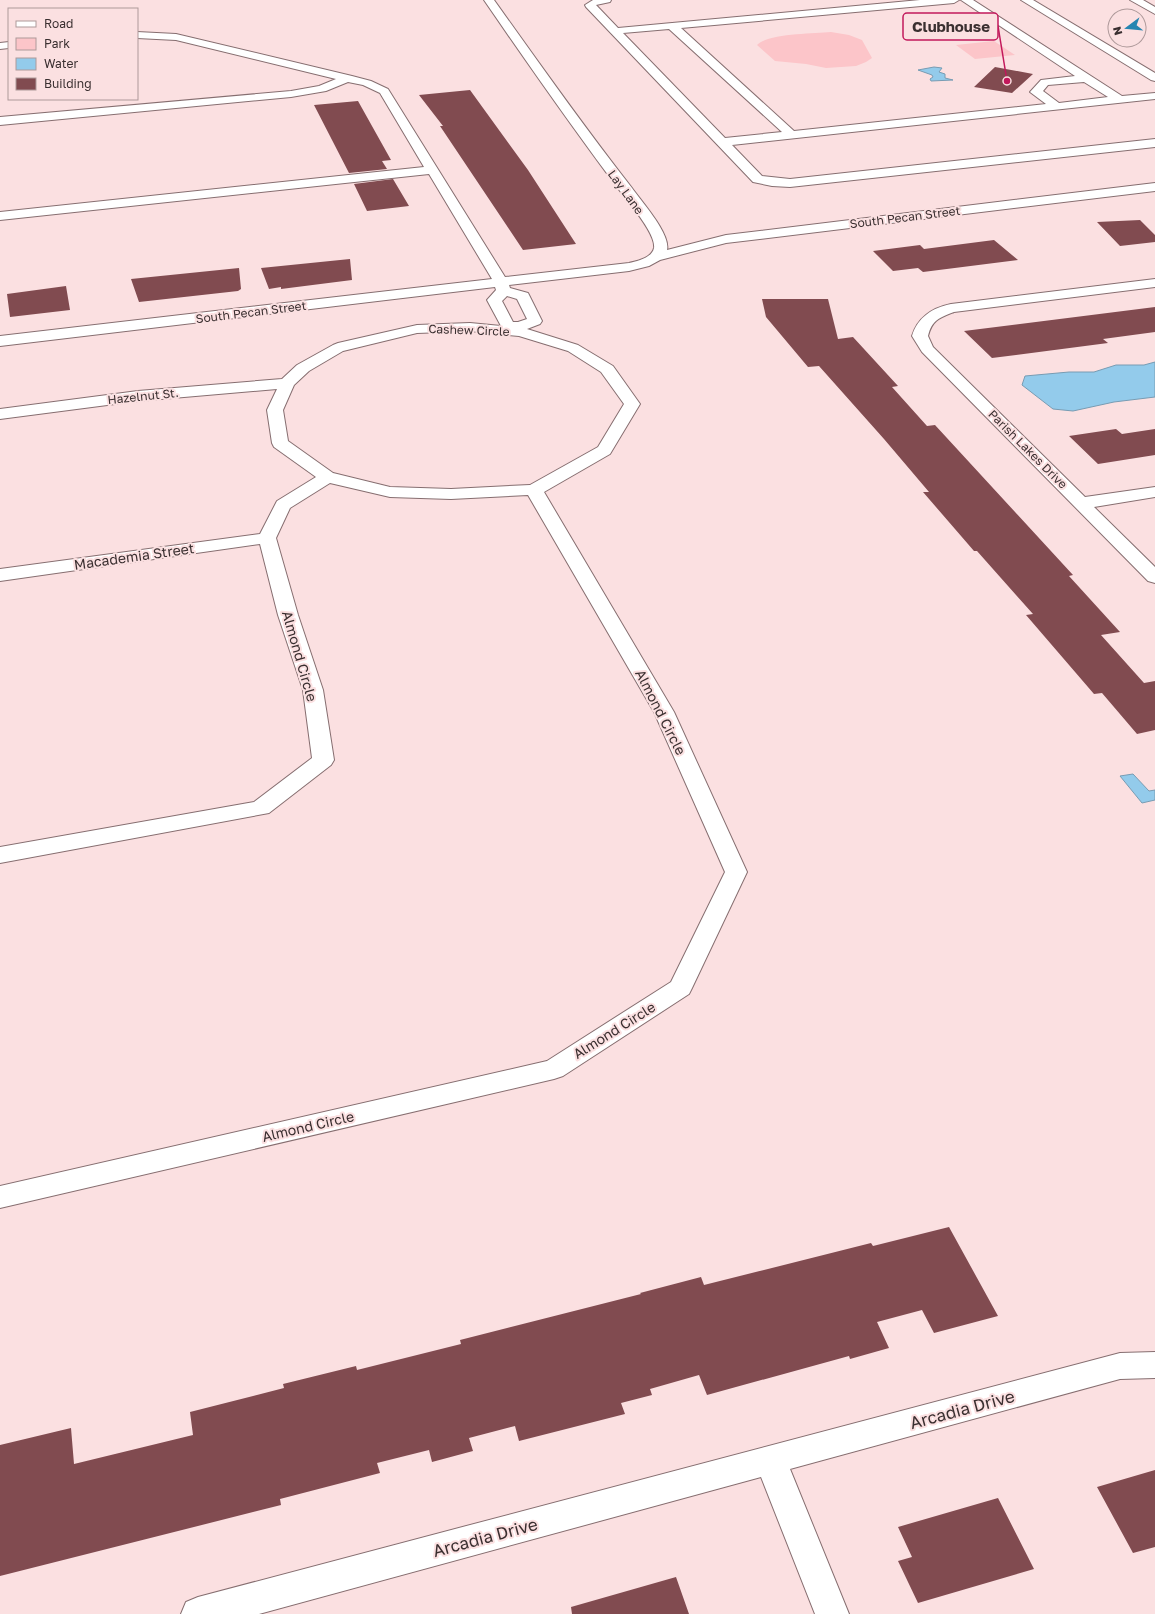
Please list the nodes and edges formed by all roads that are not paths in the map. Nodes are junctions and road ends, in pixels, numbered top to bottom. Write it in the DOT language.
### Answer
graph roads {
  1 [pos="489,0"];
  2 [pos="606,0"];
  3 [pos="954,0"];
  4 [pos="966,0"];
  5 [pos="1026,0"];
  6 [pos="1135,0"];
  7 [pos="1155,11"];
  8 [pos="672,26"];
  9 [pos="615,31"];
  10 [pos="138,35"];
  11 [pos="348,78"];
  12 [pos="1086,78"];
  13 [pos="1155,78"];
  14 [pos="1155,96"];
  15 [pos="1120,100"];
  16 [pos="1056,106"];
  17 [pos="0,122"];
  18 [pos="791,134"];
  19 [pos="722,142"];
  20 [pos="1155,143"];
  21 [pos="433,170"];
  22 [pos="1155,187"];
  23 [pos="0,216"];
  24 [pos="658,257"];
  25 [pos="1155,283"];
  26 [pos="503,286"];
  27 [pos="955,294"];
  28 [pos="931,317"];
  29 [pos="520,330"];
  30 [pos="0,341"];
  31 [pos="287,383"];
  32 [pos="0,414"];
  33 [pos="327,477"];
  34 [pos="534,490"];
  35 [pos="1155,492"];
  36 [pos="1083,503"];
  37 [pos="267,538"];
  38 [pos="0,575"];
  39 [pos="1155,577"];
  40 [pos="0,855"];
  41 [pos="0,1197"];
  42 [pos="1155,1365"];
  43 [pos="771,1460"];
  44 [pos="198,1614"];
  45 [pos="832,1614"];
  1 -- 24 [label="street, Lay Lane"];
  2 -- 9 [label="street"];
  3 -- 8 [label="street"];
  4 -- 12 [label="street"];
  5 -- 13 [label="street"];
  6 -- 7 [label="street"];
  8 -- 9 [label="street"];
  8 -- 18 [label="street"];
  9 -- 19 [label="street"];
  10 -- 11 [label="street"];
  11 -- 17 [label="street"];
  11 -- 21 [label="street"];
  12 -- 15 [label="street"];
  12 -- 16 [label="street"];
  14 -- 15 [label="street"];
  15 -- 16 [label="street"];
  16 -- 18 [label="street"];
  18 -- 19 [label="street"];
  19 -- 20 [label="street"];
  21 -- 23 [label="street"];
  21 -- 26 [label="street"];
  22 -- 24 [label="street, South Pecan Street"];
  24 -- 26 [label="street"];
  25 -- 28 [label="street"];
  26 -- 29 [label="street"];
  26 -- 29 [label="street"];
  26 -- 30 [label="street, South Pecan Street"];
  27 -- 28 [label="street, Parish Lakes Drive"];
  28 -- 36 [label="street, Parish Lakes Drive"];
  29 -- 31 [label="street, Cashew Circle"];
  29 -- 34 [label="street, Cashew Circle"];
  31 -- 32 [label="street, Hazelnut St."];
  31 -- 33 [label="street, Cashew Circle"];
  33 -- 34 [label="street, Cashew Circle"];
  33 -- 37 [label="street"];
  34 -- 41 [label="street, Almond Circle"];
  35 -- 36 [label="street"];
  36 -- 39 [label="street, Parish Lakes Drive"];
  37 -- 38 [label="street, Macademia Street"];
  37 -- 40 [label="street, Almond Circle"];
  42 -- 43 [label="street, Arcadia Drive"];
  43 -- 44 [label="street, Arcadia Drive"];
  43 -- 45 [label="street"];
}
